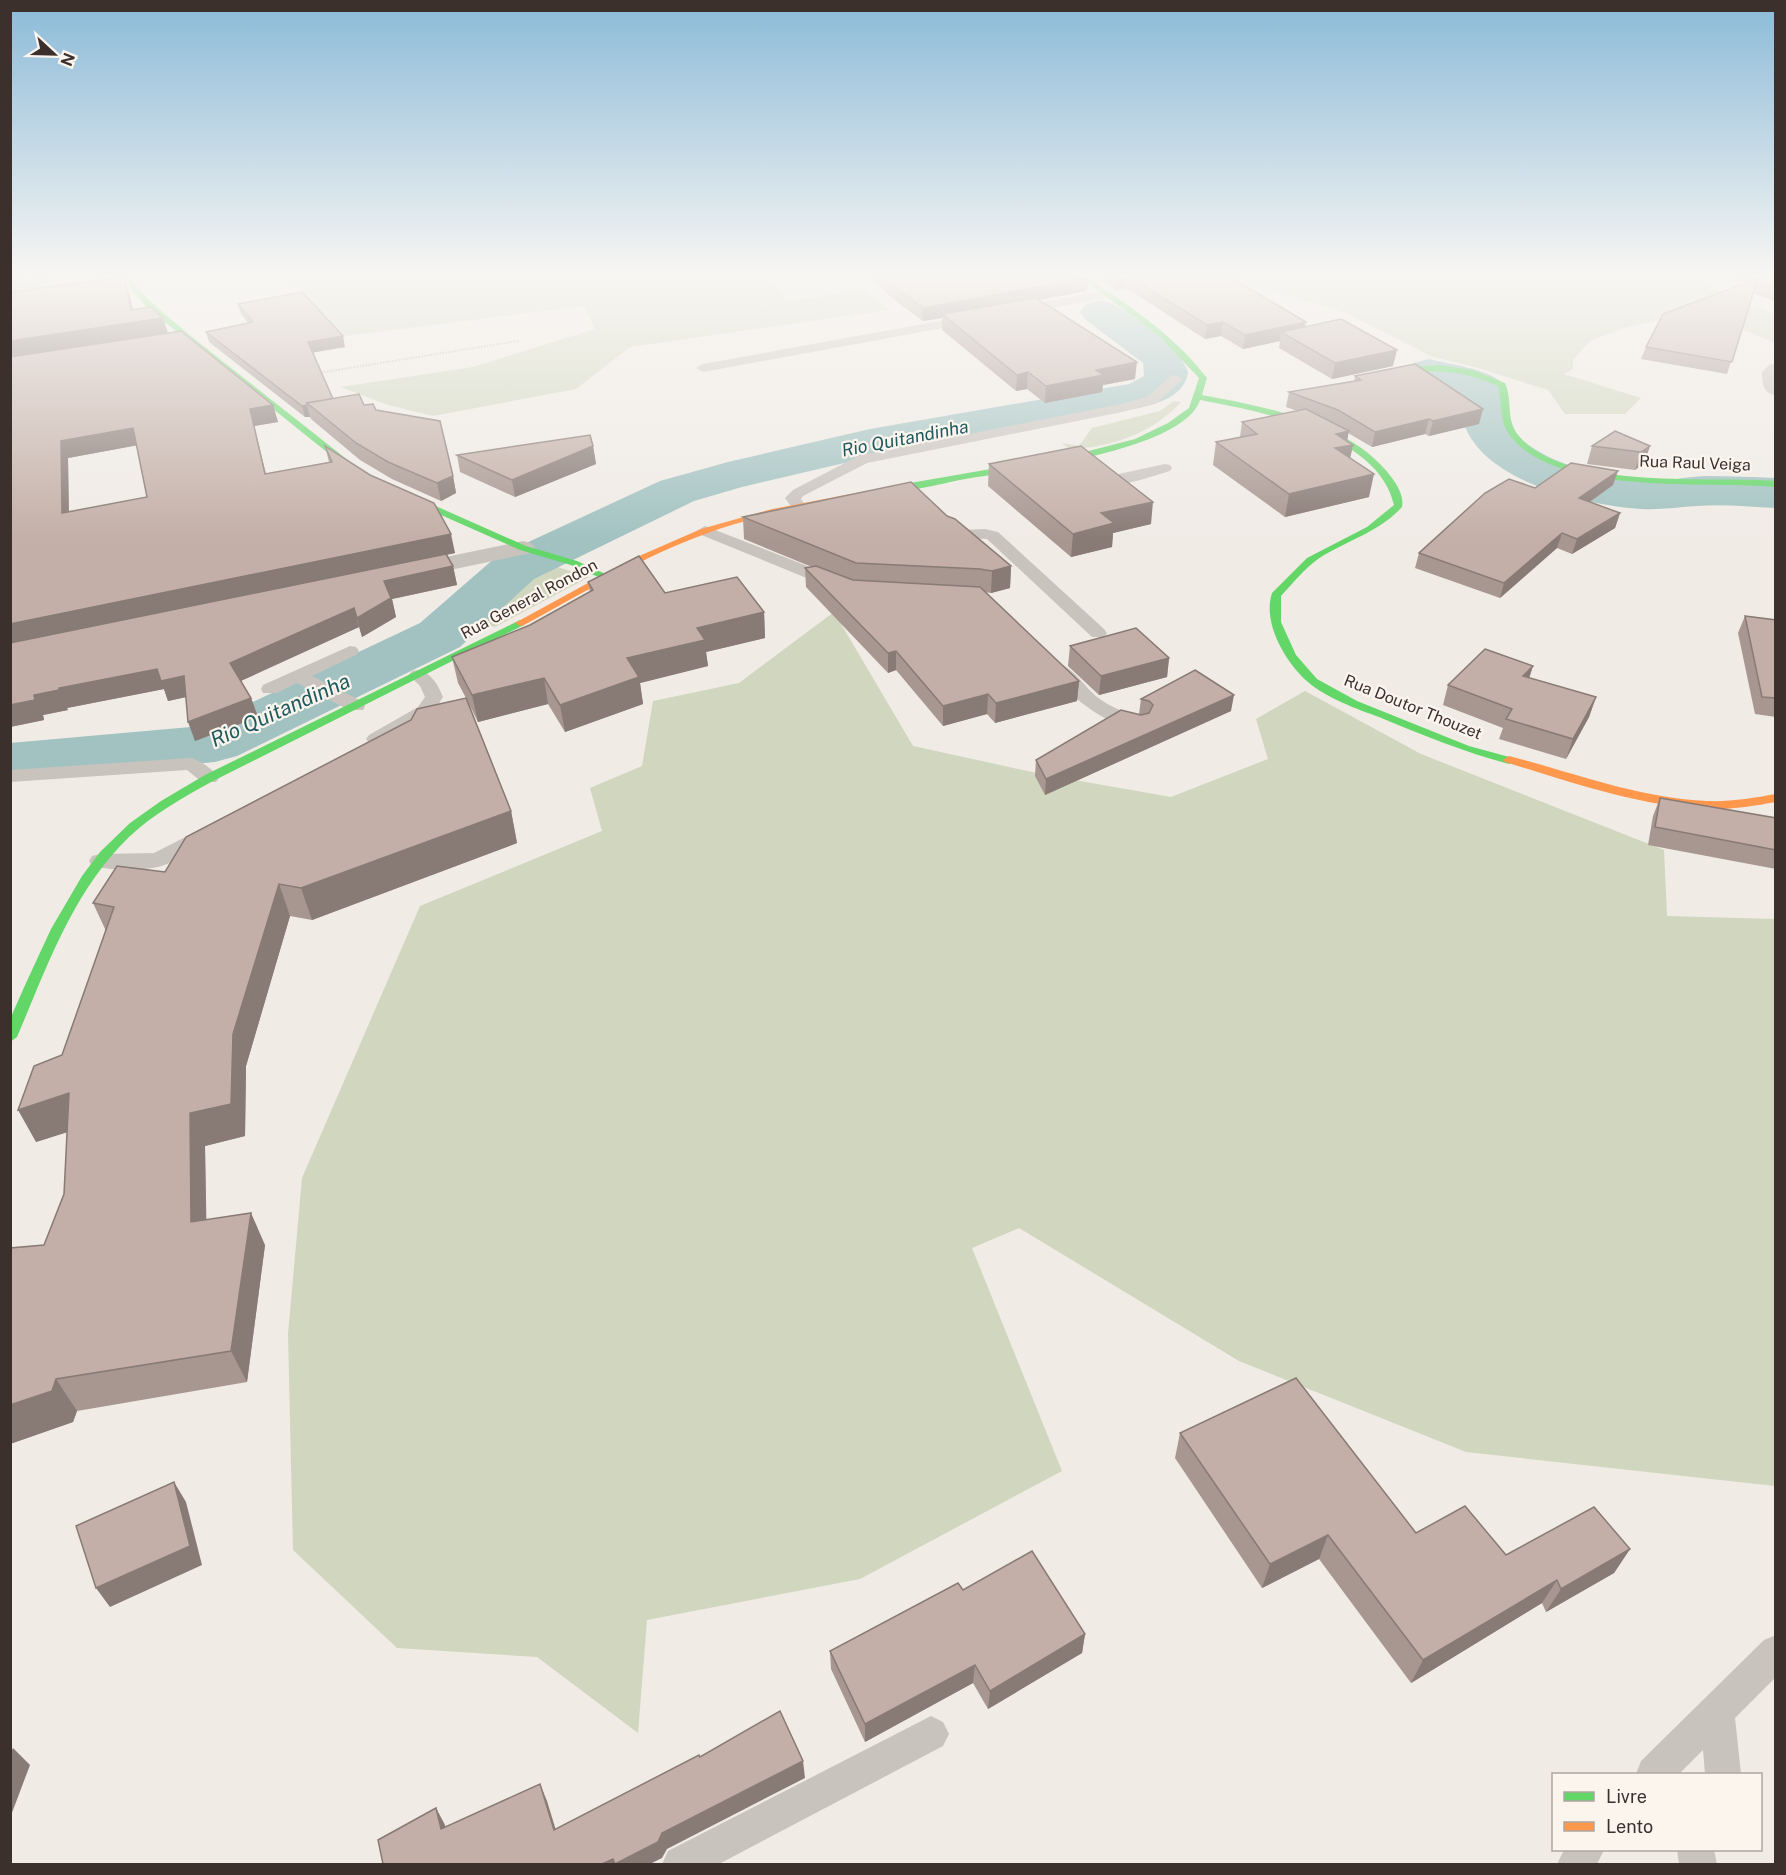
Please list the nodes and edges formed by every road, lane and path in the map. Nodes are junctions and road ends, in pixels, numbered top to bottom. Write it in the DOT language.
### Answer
graph roads {
  1 [pos="223,366"];
  2 [pos="364,366"];
  3 [pos="717,366"];
  4 [pos="1196,366"];
  5 [pos="1434,366"];
  6 [pos="1440,366"];
  7 [pos="703,368"];
  8 [pos="1776,369"];
  9 [pos="317,373"];
  10 [pos="1176,379"];
  11 [pos="1365,379"];
  12 [pos="1776,390"];
  13 [pos="1198,397"];
  14 [pos="1276,399"];
  15 [pos="1242,405"];
  16 [pos="1077,457"];
  17 [pos="1165,468"];
  18 [pos="1776,484"];
  19 [pos="908,485"];
  20 [pos="797,505"];
  21 [pos="705,531"];
  22 [pos="523,548"];
  23 [pos="383,577"];
  24 [pos="607,577"];
  25 [pos="845,588"];
  26 [pos="1098,633"];
  27 [pos="350,651"];
  28 [pos="1048,659"];
  29 [pos="418,675"];
  30 [pos="305,680"];
  31 [pos="270,689"];
  32 [pos="355,705"];
  33 [pos="1139,723"];
  34 [pos="354,751"];
  35 [pos="10,776"];
  36 [pos="209,778"];
  37 [pos="1776,798"];
  38 [pos="221,825"];
  39 [pos="100,861"];
  40 [pos="10,1037"];
  41 [pos="1776,1652"];
  42 [pos="1717,1711"];
  43 [pos="932,1734"];
  44 [pos="1655,1773"];
  45 [pos="1723,1773"];
  46 [pos="1584,1851"];
  47 [pos="681,1864"];
  48 [pos="1576,1864"];
  1 -- 22 [label="street"];
  2 -- 9 [label="path"];
  3 -- 7 [label="lane"];
  4 -- 13 [label="street"];
  5 -- 11 [label="street, Rua Raul Veiga"];
  6 -- 18 [label="street, Rua Raul Veiga"];
  8 -- 12 [label="street"];
  10 -- 20 [label="lane"];
  13 -- 15 [label="street, Rua Doutor Thouzet"];
  13 -- 16 [label="street, Rua General Rondon"];
  14 -- 15 [label="street"];
  15 -- 37 [label="street, Rua Doutor Thouzet"];
  16 -- 17 [label="lane"];
  16 -- 19 [label="street, Rua General Rondon"];
  19 -- 20 [label="street, Rua General Rondon"];
  19 -- 26 [label="lane"];
  20 -- 21 [label="street, Rua General Rondon"];
  21 -- 24 [label="street, Rua General Rondon"];
  21 -- 25 [label="lane"];
  22 -- 23 [label="street"];
  22 -- 24 [label="street"];
  24 -- 29 [label="street, Rua General Rondon"];
  27 -- 30 [label="lane"];
  28 -- 33 [label="lane"];
  29 -- 32 [label="street, Rua General Rondon"];
  29 -- 34 [label="lane"];
  30 -- 31 [label="lane"];
  30 -- 32 [label="lane"];
  32 -- 36 [label="street, Rua General Rondon"];
  35 -- 36 [label="lane"];
  36 -- 39 [label="street, Rua General Rondon"];
  38 -- 39 [label="lane"];
  39 -- 40 [label="street, Rua General Rondon"];
  41 -- 42 [label="lane"];
  42 -- 44 [label="lane"];
  42 -- 45 [label="lane"];
  43 -- 47 [label="lane"];
  46 -- 48 [label="lane"];
}
